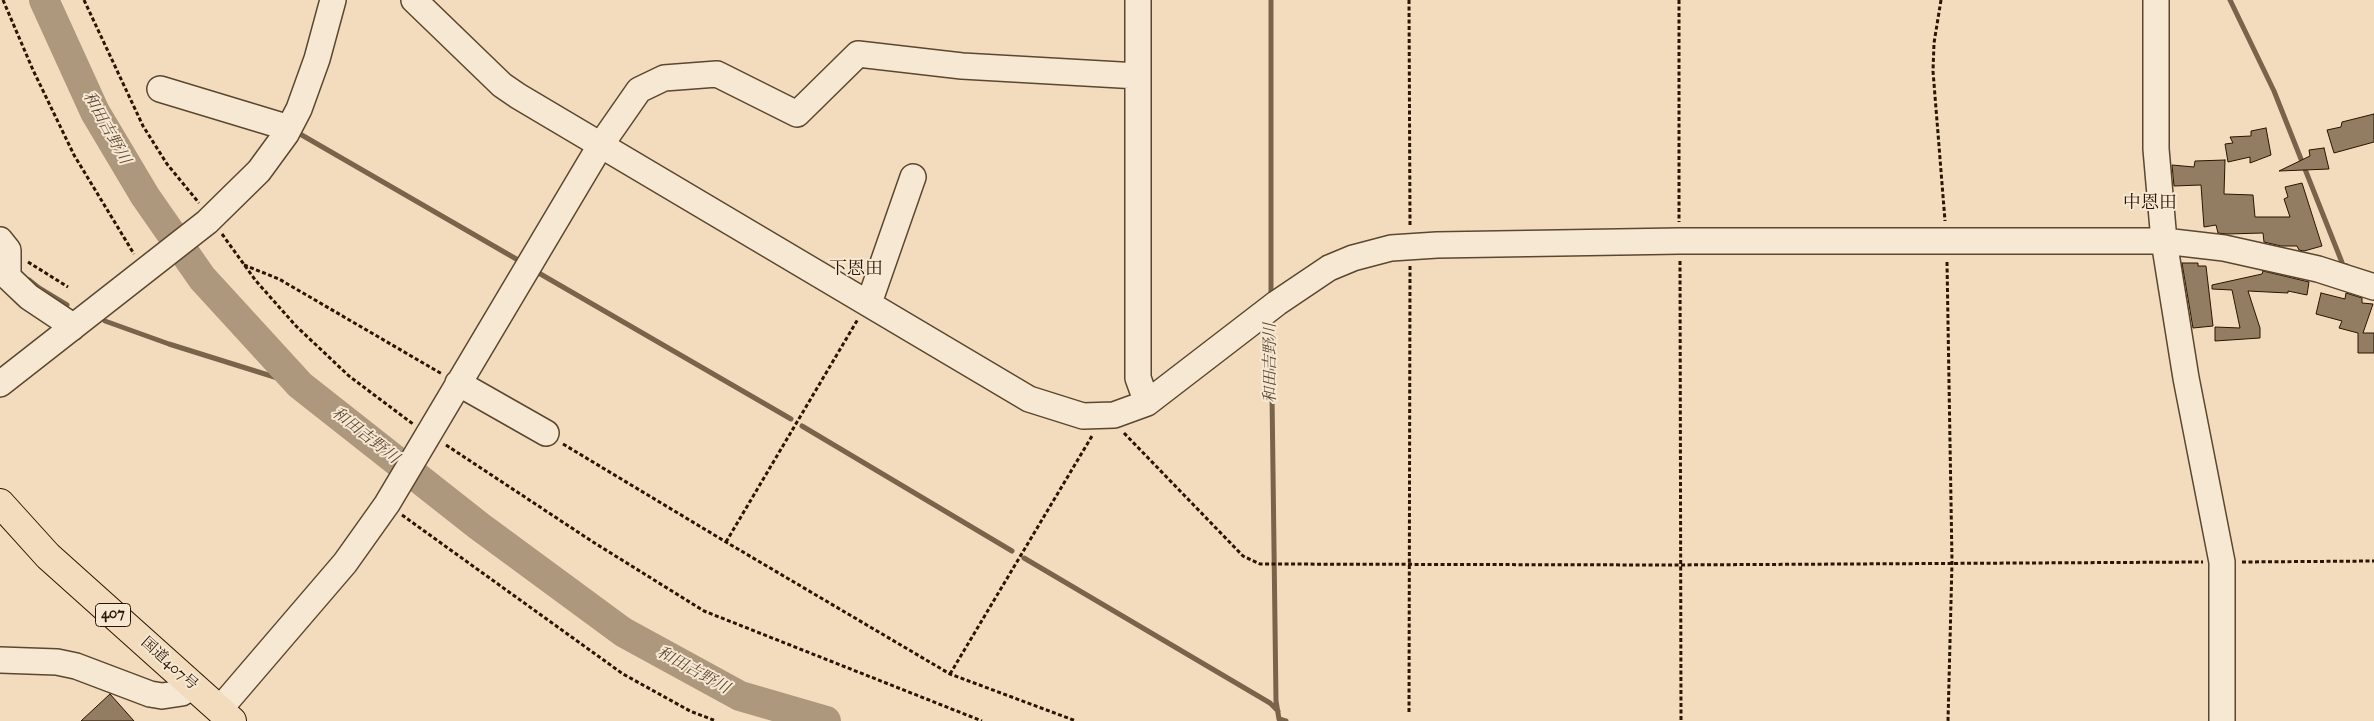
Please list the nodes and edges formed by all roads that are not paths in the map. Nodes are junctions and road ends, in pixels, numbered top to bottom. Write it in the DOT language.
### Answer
graph roads {
  1 [pos="333,0"];
  2 [pos="414,0"];
  3 [pos="1138,0"];
  4 [pos="2156,0"];
  5 [pos="1138,76"];
  6 [pos="160,89"];
  7 [pos="289,128"];
  8 [pos="600,146"];
  9 [pos="913,177"];
  10 [pos="2164,242"];
  11 [pos="4,245"];
  12 [pos="2374,287"];
  13 [pos="869,303"];
  14 [pos="72,328"];
  15 [pos="458,383"];
  16 [pos="0,384"];
  17 [pos="1147,403"];
  18 [pos="546,433"];
  19 [pos="0,503"];
  20 [pos="0,660"];
  21 [pos="193,685"];
  22 [pos="225,716"];
  23 [pos="2222,721"];
  1 -- 7 [label="street"];
  2 -- 8 [label="street"];
  3 -- 5 [label="street"];
  4 -- 10 [label="street"];
  5 -- 8 [label="street"];
  5 -- 17 [label="street"];
  6 -- 7 [label="street"];
  7 -- 14 [label="street"];
  8 -- 13 [label="street"];
  8 -- 15 [label="street"];
  9 -- 13 [label="street"];
  10 -- 12 [label="street"];
  10 -- 17 [label="street"];
  10 -- 23 [label="street"];
  11 -- 14 [label="street"];
  13 -- 17 [label="street"];
  14 -- 16 [label="street"];
  15 -- 18 [label="street"];
  15 -- 22 [label="street"];
  19 -- 21 [label="highway, 国道407号 / 407"];
  20 -- 21 [label="street"];
  21 -- 22 [label="highway, 国道407号 / 407"];
}
